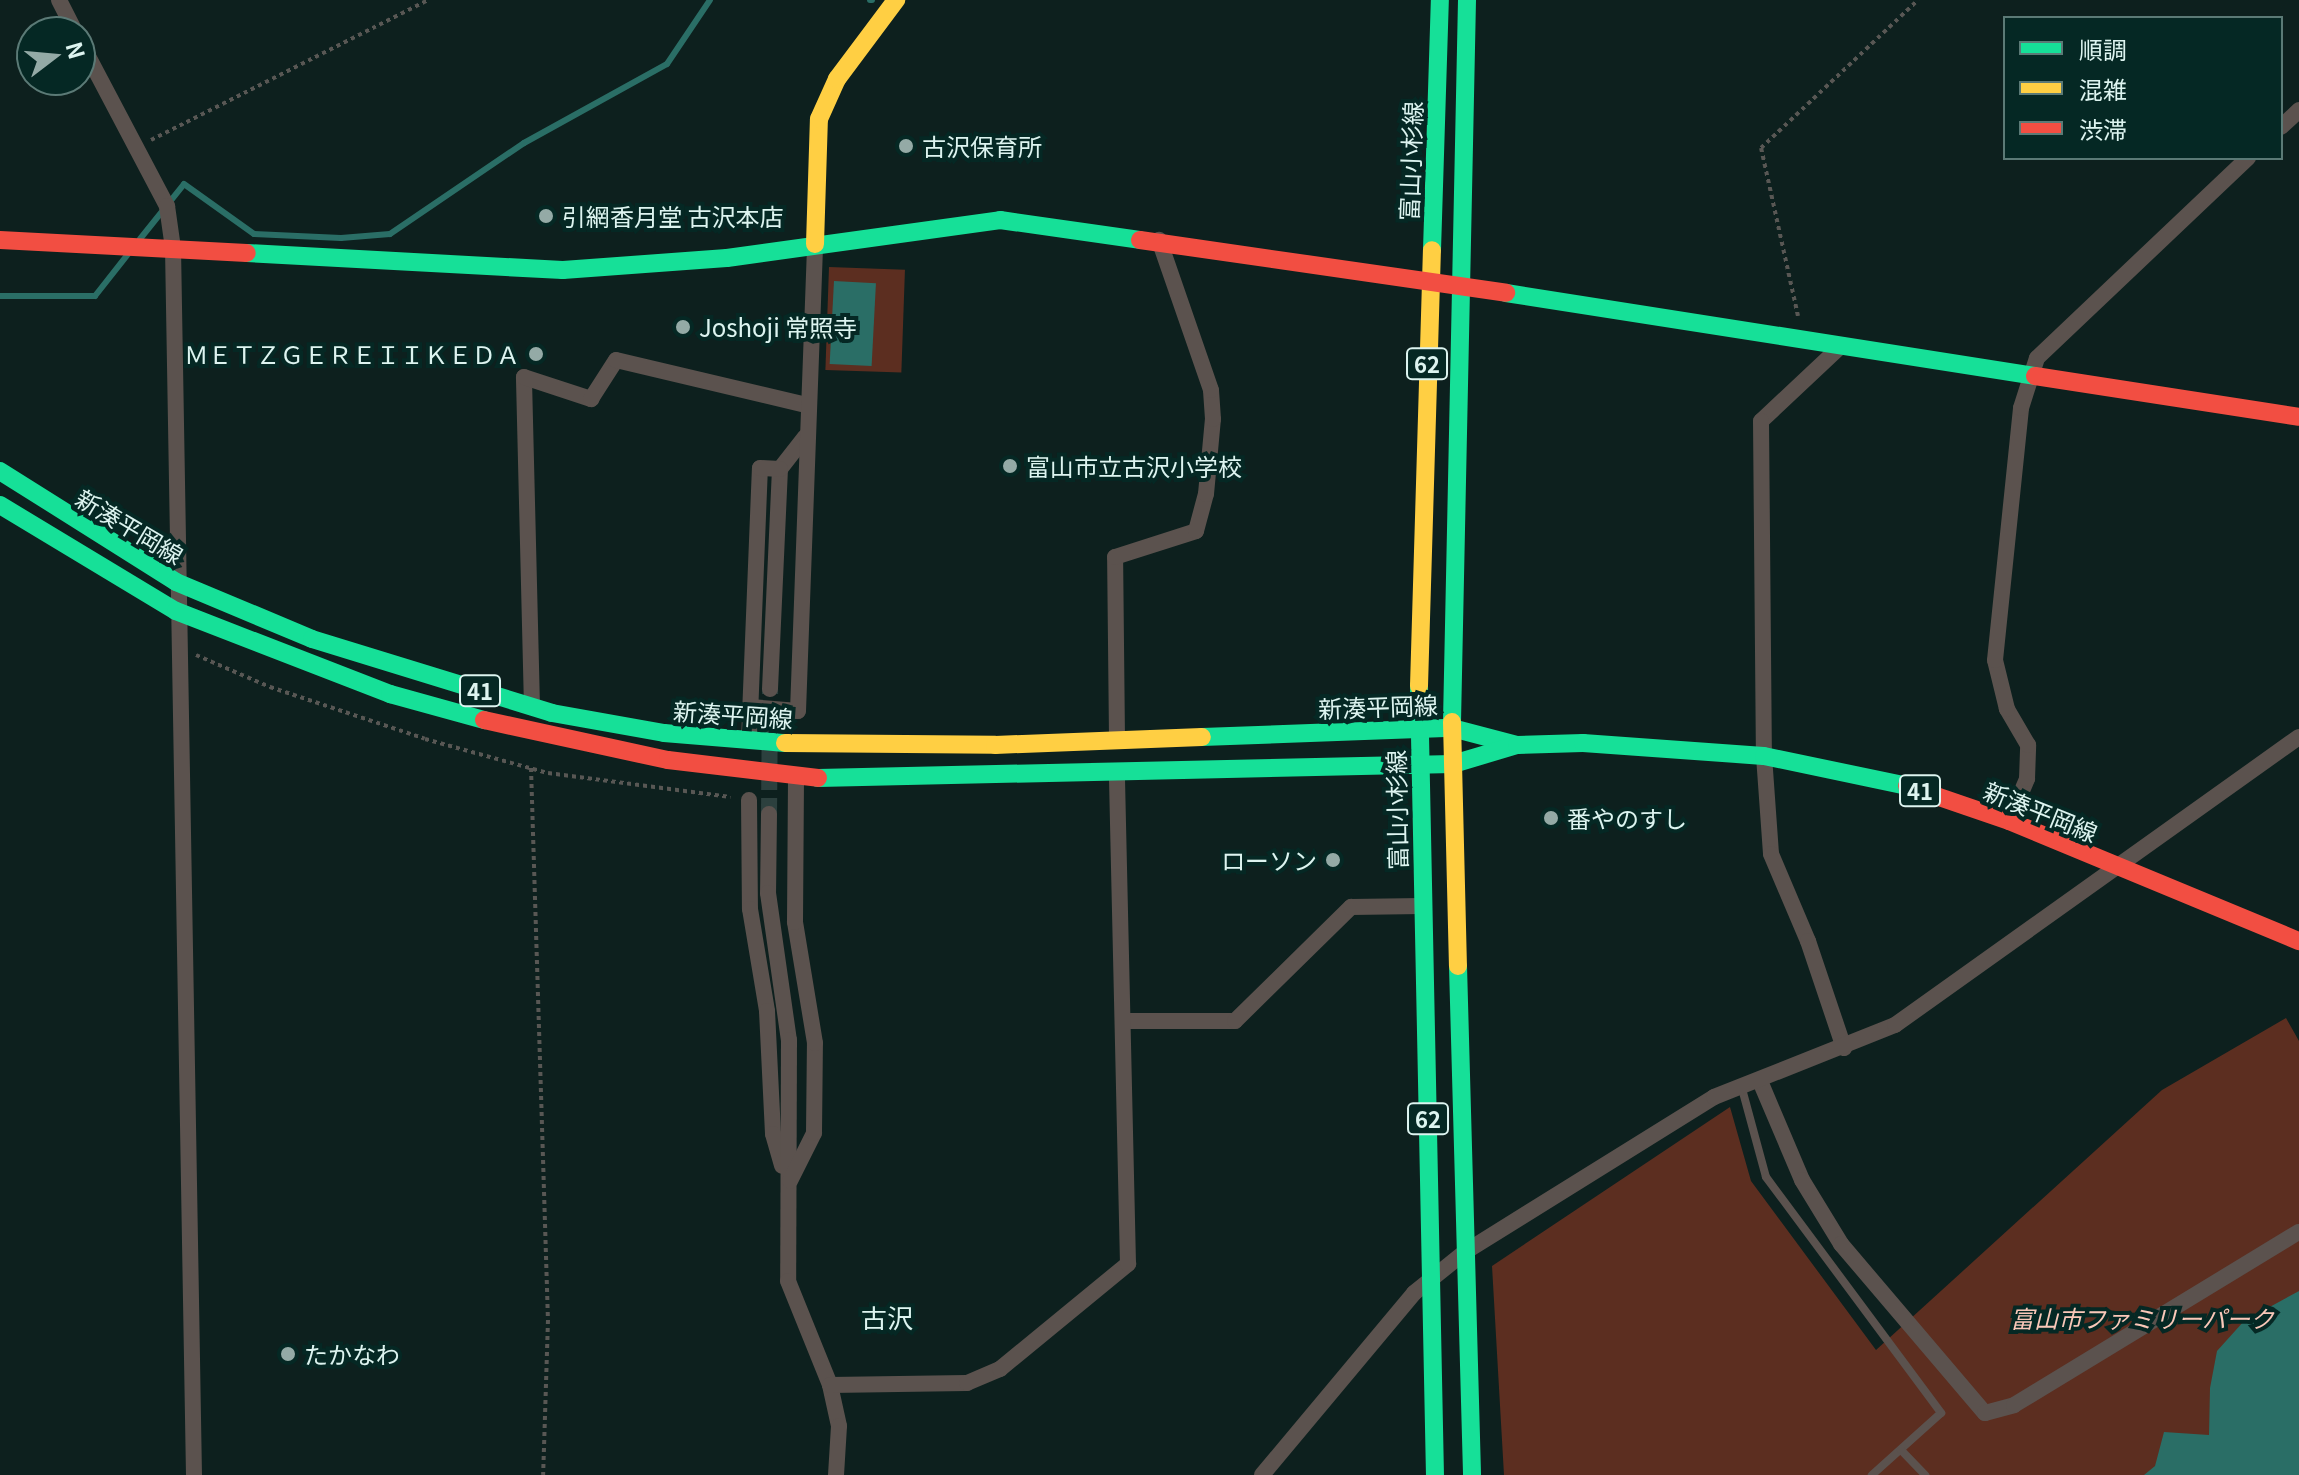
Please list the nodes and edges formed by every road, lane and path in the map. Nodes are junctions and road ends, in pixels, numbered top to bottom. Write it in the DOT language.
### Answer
graph roads {
  1 [pos="428,0"];
  2 [pos="896,0"];
  3 [pos="1440,0"];
  4 [pos="1467,0"];
  5 [pos="1918,0"];
  6 [pos="96,72"];
  7 [pos="2299,110"];
  8 [pos="2283,125"];
  9 [pos="136,148"];
  10 [pos="2246,160"];
  11 [pos="0,240"];
  12 [pos="1159,240"];
  13 [pos="815,244"];
  14 [pos="173,248"];
  15 [pos="1430,281"];
  16 [pos="1457,285"];
  17 [pos="1803,338"];
  18 [pos="1842,345"];
  19 [pos="2031,376"];
  20 [pos="807,405"];
  21 [pos="2299,417"];
  22 [pos="805,437"];
  23 [pos="780,469"];
  24 [pos="0,471"];
  25 [pos="0,505"];
  26 [pos="176,582"];
  27 [pos="176,611"];
  28 [pos="177,647"];
  29 [pos="770,689"];
  30 [pos="532,707"];
  31 [pos="751,707"];
  32 [pos="1418,728"];
  33 [pos="1452,728"];
  34 [pos="2299,737"];
  35 [pos="1117,739"];
  36 [pos="749,740"];
  37 [pos="1517,745"];
  38 [pos="1764,756"];
  39 [pos="1419,762"];
  40 [pos="1453,764"];
  41 [pos="531,768"];
  42 [pos="1117,771"];
  43 [pos="796,778"];
  44 [pos="749,800"];
  45 [pos="769,814"];
  46 [pos="2009,821"];
  47 [pos="2112,866"];
  48 [pos="1422,906"];
  49 [pos="2299,941"];
  50 [pos="1123,1021"];
  51 [pos="1844,1048"];
  52 [pos="1760,1081"];
  53 [pos="1741,1085"];
  54 [pos="788,1186"];
  55 [pos="2299,1232"];
  56 [pos="1465,1252"];
  57 [pos="1432,1276"];
  58 [pos="830,1385"];
  59 [pos="1901,1450"];
  60 [pos="194,1475"];
  61 [pos="543,1475"];
  62 [pos="836,1475"];
  63 [pos="1262,1475"];
  64 [pos="1435,1475"];
  65 [pos="1472,1475"];
  66 [pos="1872,1475"];
  67 [pos="1925,1475"];
  1 -- 9 [label="path"];
  2 -- 13 [label="main road"];
  3 -- 15 [label="main road, 富山小杉線 / 62"];
  4 -- 16 [label="main road, 62"];
  5 -- 17 [label="path"];
  6 -- 9 [label="street"];
  7 -- 8 [label="street"];
  9 -- 14 [label="street"];
  10 -- 19 [label="street"];
  11 -- 14 [label="main road"];
  12 -- 13 [label="main road"];
  12 -- 15 [label="main road"];
  12 -- 35 [label="street"];
  13 -- 14 [label="main road"];
  13 -- 20 [label="street"];
  14 -- 26 [label="street"];
  15 -- 16 [label="main road"];
  15 -- 32 [label="main road, 富山小杉線 / 62"];
  16 -- 17 [label="main road"];
  16 -- 33 [label="main road, 62"];
  17 -- 18 [label="main road"];
  18 -- 19 [label="main road"];
  18 -- 38 [label="street"];
  19 -- 21 [label="main road"];
  19 -- 46 [label="street"];
  20 -- 22 [label="street"];
  20 -- 30 [label="street"];
  22 -- 23 [label="street"];
  22 -- 31 [label="street"];
  23 -- 29 [label="street"];
  23 -- 31 [label="street"];
  24 -- 26 [label="main road, 新湊平岡線 / 41"];
  25 -- 27 [label="main road, 新湊平岡線 / 41"];
  26 -- 27 [label="street"];
  26 -- 30 [label="main road, 新湊平岡線 / 41"];
  27 -- 28 [label="street"];
  27 -- 43 [label="main road, 新湊平岡線 / 41"];
  28 -- 41 [label="path"];
  28 -- 60 [label="street"];
  30 -- 36 [label="main road, 新湊平岡線 / 41"];
  31 -- 36 [label="street"];
  32 -- 33 [label="main road, 新湊平岡線 / 41"];
  32 -- 35 [label="main road, 新湊平岡線 / 41"];
  32 -- 39 [label="main road, 富山小杉線 / 62"];
  33 -- 37 [label="main road, 新湊平岡線 / 41"];
  33 -- 40 [label="main road, 62"];
  34 -- 47 [label="street"];
  35 -- 36 [label="main road, 新湊平岡線 / 41"];
  37 -- 38 [label="main road, 新湊平岡線 / 41"];
  37 -- 40 [label="main road, 新湊平岡線 / 41"];
  38 -- 46 [label="main road, 新湊平岡線 / 41"];
  38 -- 51 [label="street"];
  39 -- 40 [label="main road, 新湊平岡線 / 41"];
  39 -- 42 [label="main road, 新湊平岡線 / 41"];
  39 -- 48 [label="main road, 富山小杉線 / 62"];
  40 -- 56 [label="main road, 62"];
  41 -- 44 [label="path"];
  41 -- 61 [label="path"];
  42 -- 43 [label="main road, 新湊平岡線 / 41"];
  42 -- 50 [label="street"];
  43 -- 54 [label="street"];
  44 -- 54 [label="street"];
  45 -- 54 [label="street"];
  46 -- 47 [label="main road, 新湊平岡線 / 41"];
  47 -- 49 [label="main road, 新湊平岡線 / 41"];
  47 -- 51 [label="street"];
  48 -- 50 [label="street"];
  48 -- 57 [label="main road, 富山小杉線 / 62"];
  50 -- 58 [label="street"];
  51 -- 52 [label="street"];
  52 -- 53 [label="street"];
  52 -- 55 [label="street"];
  53 -- 56 [label="street"];
  53 -- 59 [label="lane"];
  54 -- 58 [label="street"];
  56 -- 57 [label="street"];
  56 -- 65 [label="main road, 62"];
  57 -- 63 [label="street"];
  57 -- 64 [label="main road, 富山小杉線 / 62"];
  58 -- 62 [label="street"];
  59 -- 66 [label="lane"];
  59 -- 67 [label="lane"];
}
